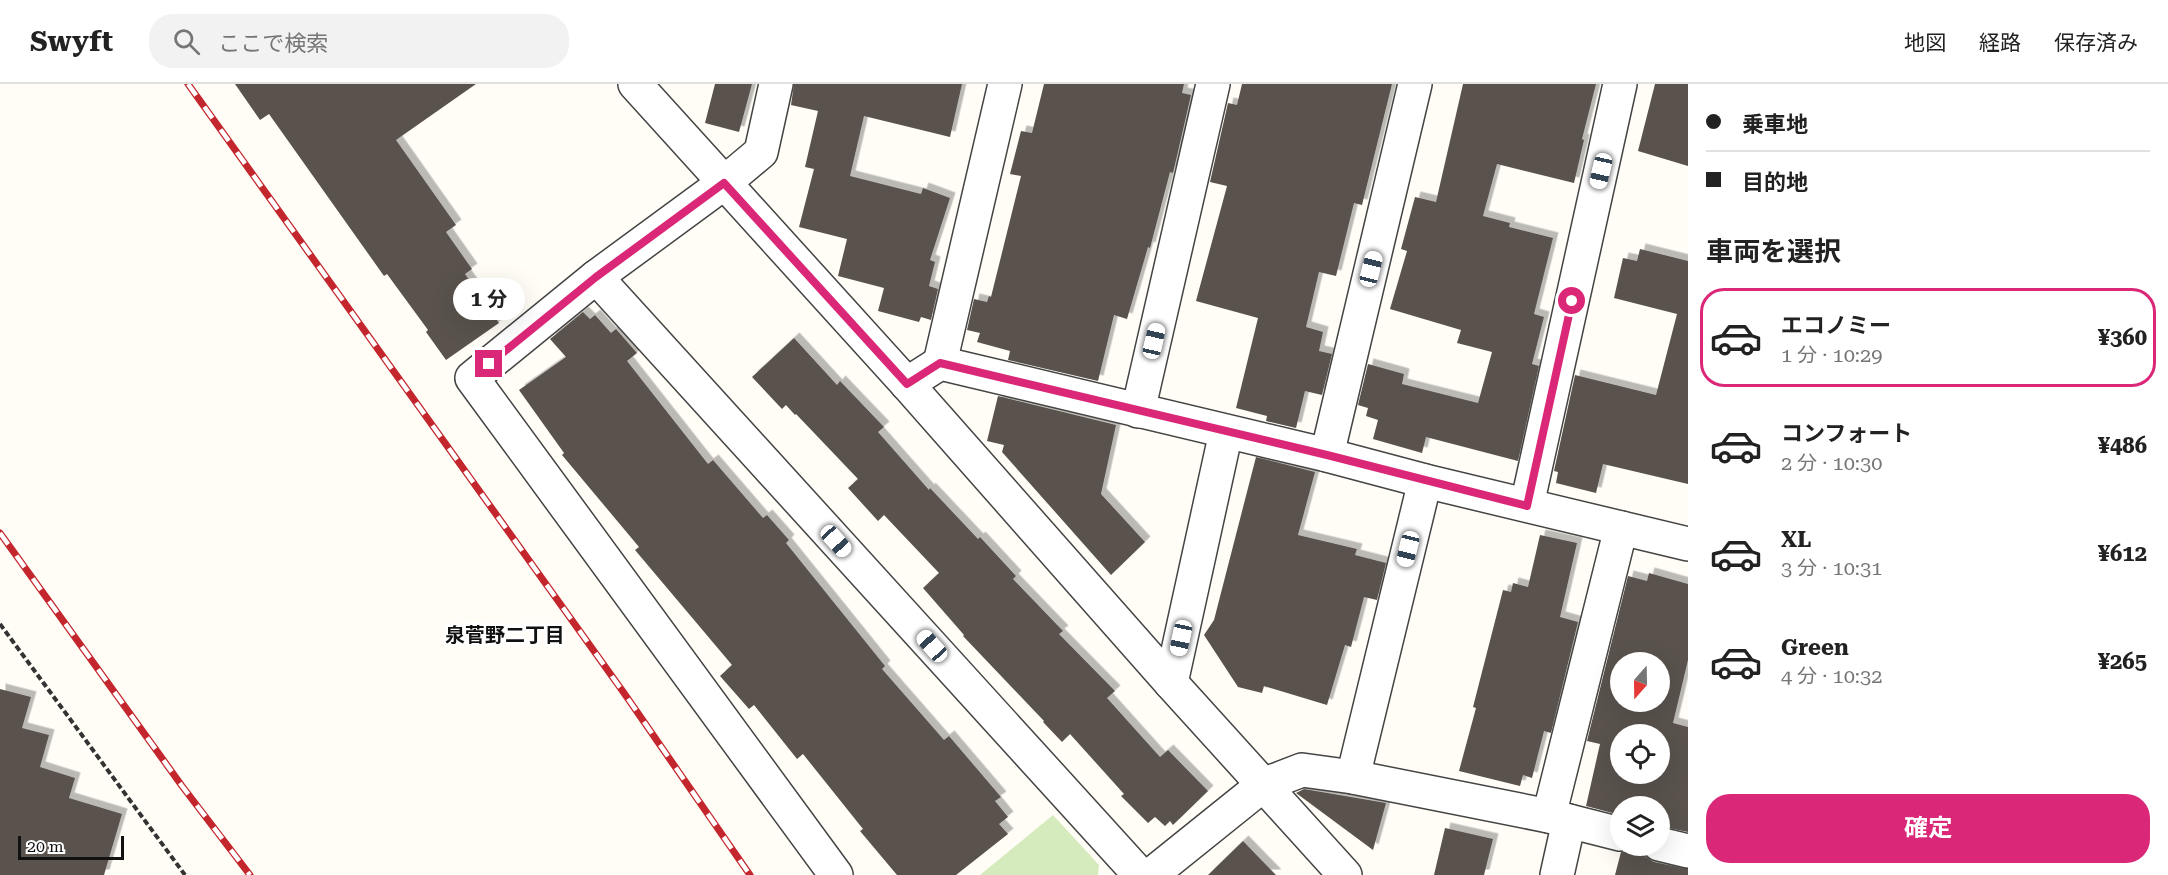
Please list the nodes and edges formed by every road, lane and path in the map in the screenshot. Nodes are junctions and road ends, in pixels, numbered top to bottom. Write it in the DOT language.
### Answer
graph roads {
  1 [pos="635,84"];
  2 [pos="776,84"];
  3 [pos="1005,84"];
  4 [pos="1213,84"];
  5 [pos="1415,84"];
  6 [pos="1620,84"];
  7 [pos="724,183"];
  8 [pos="596,277"];
  9 [pos="940,363"];
  10 [pos="907,384"];
  11 [pos="1138,411"];
  12 [pos="1226,432"];
  13 [pos="1327,455"];
  14 [pos="1425,481"];
  15 [pos="1527,506"];
  16 [pos="1621,528"];
  17 [pos="1688,544"];
  18 [pos="0,624"];
  19 [pos="1171,683"];
  20 [pos="1353,777"];
  21 [pos="1263,785"];
  22 [pos="1559,819"];
  23 [pos="1610,832"];
  24 [pos="1670,847"];
  25 [pos="1688,851"];
  26 [pos="185,875"];
  27 [pos="836,875"];
  28 [pos="1140,875"];
  29 [pos="1151,875"];
  30 [pos="1345,875"];
  31 [pos="1557,875"];
  1 -- 7 [label="street"];
  2 -- 7 [label="street"];
  3 -- 9 [label="street"];
  4 -- 11 [label="street"];
  5 -- 13 [label="street"];
  6 -- 15 [label="street"];
  7 -- 8 [label="street"];
  7 -- 10 [label="street"];
  8 -- 27 [label="street"];
  8 -- 28 [label="street"];
  9 -- 10 [label="street"];
  9 -- 11 [label="street"];
  10 -- 19 [label="street"];
  11 -- 12 [label="street"];
  12 -- 13 [label="street"];
  12 -- 19 [label="street"];
  13 -- 14 [label="street"];
  14 -- 15 [label="street"];
  14 -- 20 [label="street"];
  15 -- 16 [label="street"];
  16 -- 17 [label="street"];
  16 -- 22 [label="street"];
  18 -- 26 [label="path"];
  19 -- 21 [label="street"];
  20 -- 21 [label="street"];
  20 -- 22 [label="street"];
  21 -- 29 [label="street"];
  21 -- 30 [label="street"];
  22 -- 23 [label="street"];
  22 -- 31 [label="street"];
  24 -- 25 [label="street"];
}
